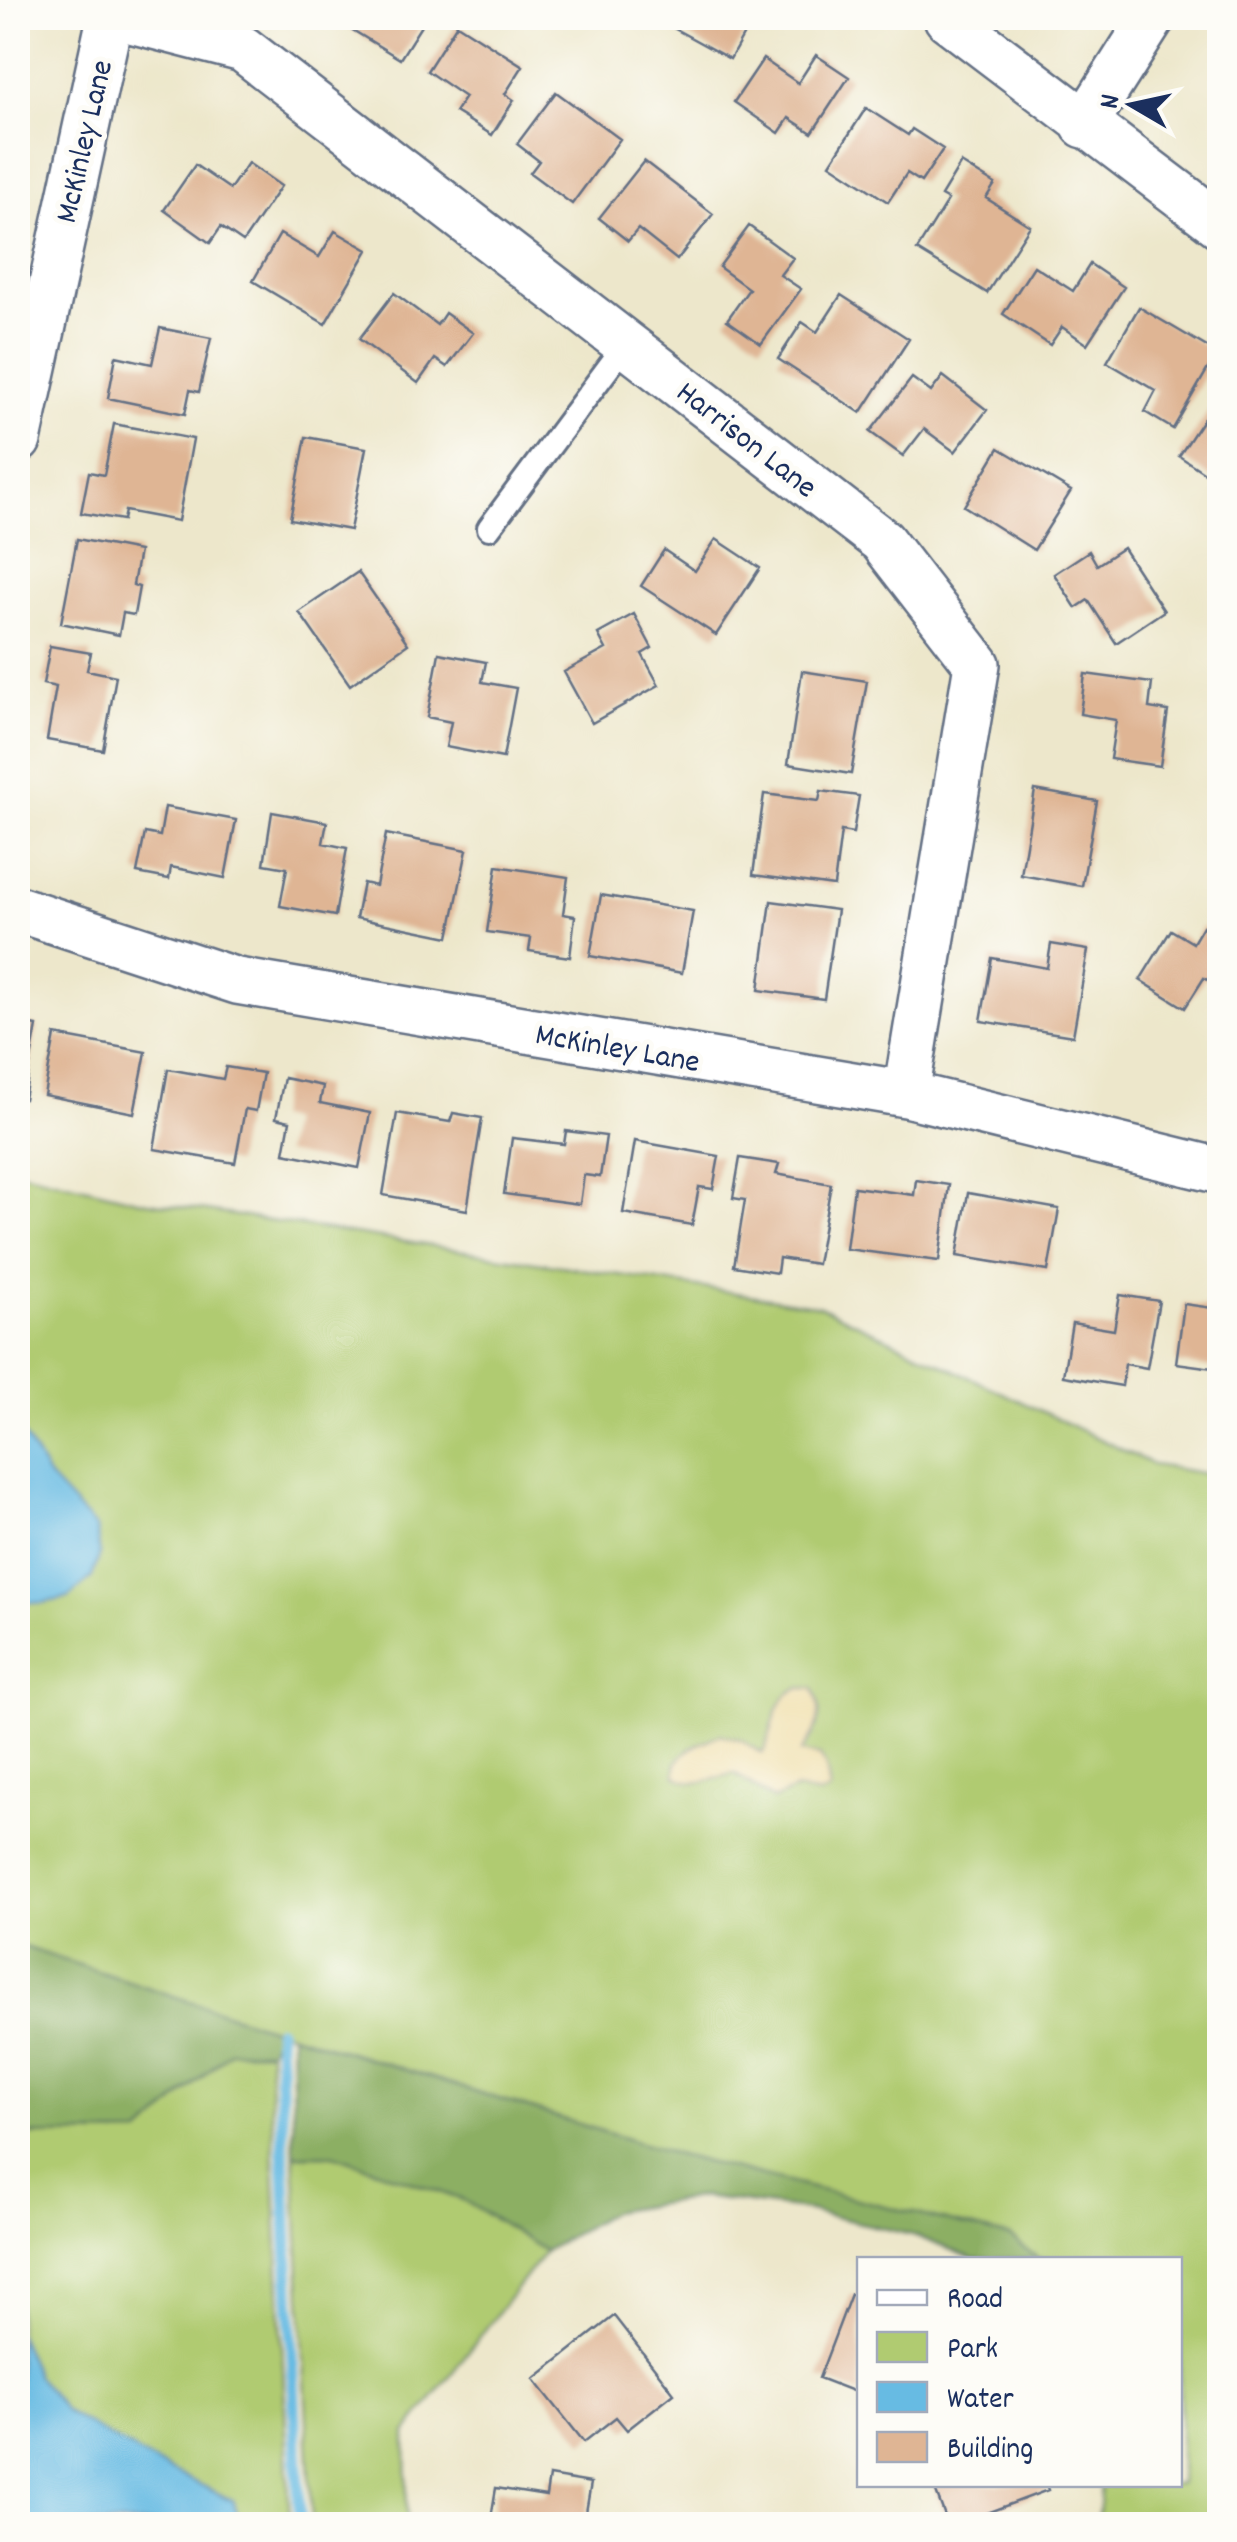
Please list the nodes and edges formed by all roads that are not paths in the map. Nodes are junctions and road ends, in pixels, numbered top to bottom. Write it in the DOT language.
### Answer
graph roads {
  1 [pos="110,18"];
  2 [pos="123,18"];
  3 [pos="947,18"];
  4 [pos="1152,18"];
  5 [pos="1084,125"];
  6 [pos="1220,226"];
  7 [pos="626,344"];
  8 [pos="18,440"];
  9 [pos="489,528"];
  10 [pos="18,909"];
  11 [pos="906,1094"];
  12 [pos="1220,1166"];
  1 -- 8 [label="street, McKinley Lane"];
  2 -- 7 [label="street, Harrison Lane"];
  3 -- 5 [label="street"];
  4 -- 5 [label="street"];
  5 -- 6 [label="street"];
  7 -- 9 [label="lane"];
  7 -- 11 [label="street, Harrison Lane"];
  10 -- 11 [label="street, McKinley Lane"];
  11 -- 12 [label="street, McKinley Lane"];
}
